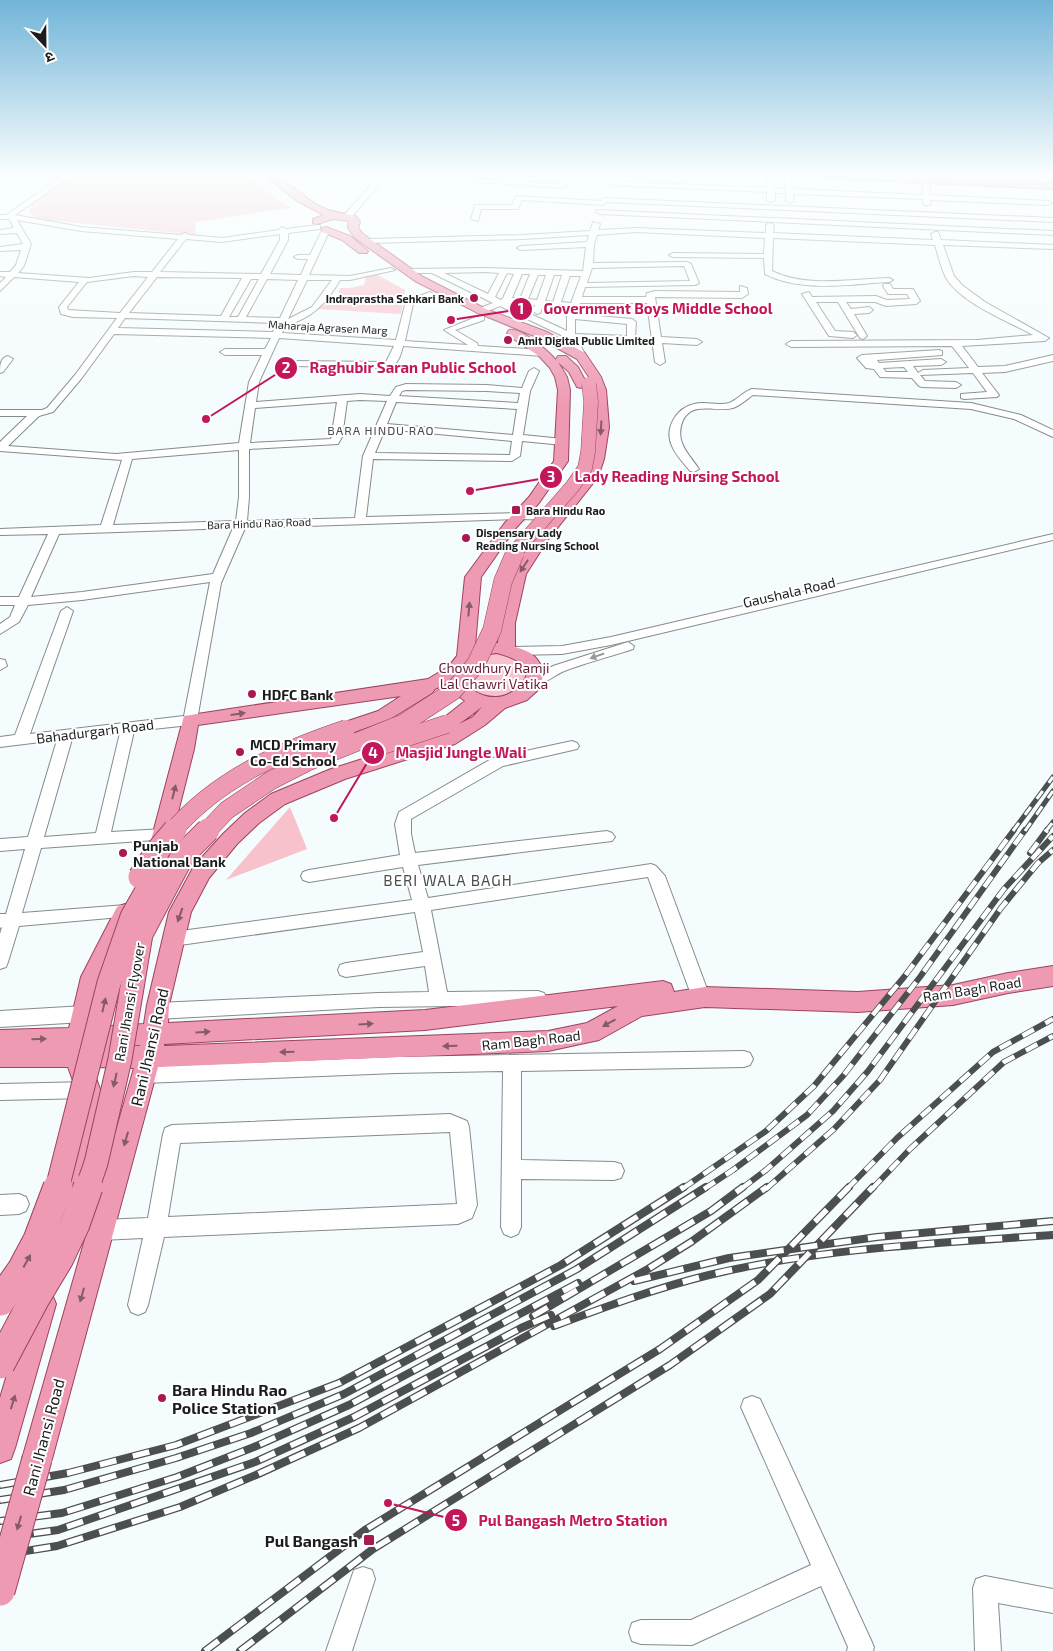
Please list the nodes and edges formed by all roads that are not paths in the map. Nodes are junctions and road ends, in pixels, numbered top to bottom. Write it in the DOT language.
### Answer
graph roads {
  1 [pos="24,252"];
  2 [pos="171,252"];
  3 [pos="278,252"];
  4 [pos="314,252"];
  5 [pos="366,252"];
  6 [pos="383,252"];
  7 [pos="589,252"];
  8 [pos="660,252"];
  9 [pos="671,252"];
  10 [pos="682,252"];
  11 [pos="729,252"];
  12 [pos="768,252"];
  13 [pos="941,252"];
  14 [pos="666,255"];
  15 [pos="767,256"];
  16 [pos="298,257"];
  17 [pos="313,258"];
  18 [pos="391,270"];
  19 [pos="504,270"];
  20 [pos="588,270"];
  21 [pos="408,271"];
  22 [pos="472,271"];
  23 [pos="520,271"];
  24 [pos="535,272"];
  25 [pos="551,273"];
  26 [pos="567,273"];
  27 [pos="0,274"];
  28 [pos="154,274"];
  29 [pos="454,275"];
  30 [pos="12,276"];
  31 [pos="248,276"];
  32 [pos="265,277"];
  33 [pos="304,278"];
  34 [pos="337,278"];
  35 [pos="85,280"];
  36 [pos="482,280"];
  37 [pos="860,280"];
  38 [pos="695,283"];
  39 [pos="465,284"];
  40 [pos="583,285"];
  41 [pos="0,288"];
  42 [pos="743,288"];
  43 [pos="699,294"];
  44 [pos="430,295"];
  45 [pos="490,297"];
  46 [pos="456,298"];
  47 [pos="840,299"];
  48 [pos="872,299"];
  49 [pos="651,300"];
  50 [pos="504,301"];
  51 [pos="524,302"];
  52 [pos="540,303"];
  53 [pos="576,303"];
  54 [pos="557,304"];
  55 [pos="869,310"];
  56 [pos="848,312"];
  57 [pos="481,314"];
  58 [pos="123,315"];
  59 [pos="571,316"];
  60 [pos="224,318"];
  61 [pos="240,319"];
  62 [pos="534,319"];
  63 [pos="282,322"];
  64 [pos="517,325"];
  65 [pos="550,326"];
  66 [pos="858,327"];
  67 [pos="828,328"];
  68 [pos="112,331"];
  69 [pos="276,335"];
  70 [pos="571,336"];
  71 [pos="1044,337"];
  72 [pos="334,338"];
  73 [pos="368,340"];
  74 [pos="657,340"];
  75 [pos="863,340"];
  76 [pos="400,342"];
  77 [pos="697,342"];
  78 [pos="1053,342"];
  79 [pos="951,343"];
  80 [pos="791,344"];
  81 [pos="895,344"];
  82 [pos="478,348"];
  83 [pos="998,349"];
  84 [pos="225,352"];
  85 [pos="268,352"];
  86 [pos="962,352"];
  87 [pos="543,353"];
  88 [pos="934,353"];
  89 [pos="324,356"];
  90 [pos="580,356"];
  91 [pos="871,356"];
  92 [pos="360,357"];
  93 [pos="1053,358"];
  94 [pos="904,359"];
  95 [pos="8,360"];
  96 [pos="660,362"];
  97 [pos="941,362"];
  98 [pos="295,363"];
  99 [pos="876,366"];
  100 [pos="0,370"];
  101 [pos="534,371"];
  102 [pos="976,371"];
  103 [pos="948,372"];
  104 [pos="914,374"];
  105 [pos="585,384"];
  106 [pos="956,385"];
  107 [pos="525,391"];
  108 [pos="964,396"];
  109 [pos="392,398"];
  110 [pos="342,399"];
  111 [pos="250,404"];
  112 [pos="524,406"];
  113 [pos="971,406"];
  114 [pos="36,413"];
  115 [pos="0,414"];
  116 [pos="381,426"];
  117 [pos="1053,434"];
  118 [pos="518,438"];
  119 [pos="562,442"];
  120 [pos="244,446"];
  121 [pos="0,448"];
  122 [pos="128,456"];
  123 [pos="368,456"];
  124 [pos="694,469"];
  125 [pos="519,516"];
  126 [pos="557,518"];
  127 [pos="360,520"];
  128 [pos="241,524"];
  129 [pos="106,528"];
  130 [pos="55,530"];
  131 [pos="0,532"];
  132 [pos="1053,537"];
  133 [pos="1053,546"];
  134 [pos="218,577"];
  135 [pos="0,601"];
  136 [pos="22,602"];
  137 [pos="67,611"];
  138 [pos="0,630"];
  139 [pos="510,650"];
  140 [pos="460,664"];
  141 [pos="535,681"];
  142 [pos="433,684"];
  143 [pos="479,700"];
  144 [pos="500,702"];
  145 [pos="190,720"];
  146 [pos="128,727"];
  147 [pos="66,734"];
  148 [pos="21,739"];
  149 [pos="0,742"];
  150 [pos="572,746"];
  151 [pos="607,837"];
  152 [pos="102,838"];
  153 [pos="163,839"];
  154 [pos="33,842"];
  155 [pos="0,845"];
  156 [pos="409,860"];
  157 [pos="201,872"];
  158 [pos="309,876"];
  159 [pos="422,905"];
  160 [pos="126,911"];
  161 [pos="6,920"];
  162 [pos="141,934"];
  163 [pos="174,940"];
  164 [pos="121,947"];
  165 [pos="432,958"];
  166 [pos="0,962"];
  167 [pos="1053,963"];
  168 [pos="346,970"];
  169 [pos="1053,976"];
  170 [pos="698,989"];
  171 [pos="439,998"];
  172 [pos="602,998"];
  173 [pos="639,1000"];
  174 [pos="157,1011"];
  175 [pos="488,1013"];
  176 [pos="84,1014"];
  177 [pos="0,1018"];
  178 [pos="0,1040"];
  179 [pos="488,1045"];
  180 [pos="77,1047"];
  181 [pos="0,1056"];
  182 [pos="149,1056"];
  183 [pos="744,1059"];
  184 [pos="512,1062"];
  185 [pos="89,1090"];
  186 [pos="0,1092"];
  187 [pos="512,1169"];
  188 [pos="614,1171"];
  189 [pos="156,1227"];
  190 [pos="511,1227"];
  191 [pos="100,1230"];
  192 [pos="0,1301"];
  193 [pos="138,1305"];
  194 [pos="0,1364"];
  195 [pos="752,1407"];
  196 [pos="0,1448"];
  197 [pos="826,1571"];
  198 [pos="363,1579"];
  199 [pos="0,1591"];
  200 [pos="1053,1601"];
  201 [pos="641,1632"];
  202 [pos="338,1651"];
  203 [pos="860,1651"];
  204 [pos="988,1651"];
  1 -- 30 [label="street"];
  2 -- 28 [label="street"];
  3 -- 32 [label="street"];
  4 -- 17 [label="street"];
  5 -- 18 [label="main road"];
  6 -- 21 [label="main road"];
  7 -- 20 [label="street"];
  8 -- 20 [label="street"];
  9 -- 14 [label="street"];
  10 -- 38 [label="street"];
  11 -- 15 [label="street"];
  12 -- 15 [label="street"];
  13 -- 71 [label="street"];
  15 -- 37 [label="street"];
  16 -- 17 [label="street"];
  17 -- 33 [label="street"];
  18 -- 34 [label="street"];
  18 -- 44 [label="main road"];
  19 -- 23 [label="street"];
  19 -- 36 [label="street"];
  19 -- 45 [label="street"];
  20 -- 26 [label="street"];
  20 -- 40 [label="street"];
  21 -- 29 [label="street"];
  21 -- 46 [label="main road"];
  22 -- 29 [label="street"];
  22 -- 36 [label="street"];
  22 -- 39 [label="street"];
  23 -- 24 [label="street"];
  23 -- 50 [label="street"];
  24 -- 25 [label="street"];
  24 -- 51 [label="street"];
  25 -- 26 [label="street"];
  25 -- 52 [label="street"];
  26 -- 54 [label="street"];
  27 -- 30 [label="street"];
  28 -- 31 [label="street"];
  28 -- 35 [label="street"];
  28 -- 58 [label="street"];
  29 -- 39 [label="street"];
  30 -- 35 [label="street"];
  30 -- 41 [label="street"];
  31 -- 32 [label="street"];
  31 -- 60 [label="street"];
  32 -- 33 [label="street"];
  32 -- 61 [label="street"];
  33 -- 34 [label="street"];
  33 -- 63 [label="street"];
  34 -- 63 [label="street"];
  35 -- 58 [label="street"];
  36 -- 39 [label="street"];
  36 -- 45 [label="street"];
  36 -- 46 [label="street"];
  37 -- 48 [label="street"];
  37 -- 48 [label="street"];
  38 -- 40 [label="street"];
  38 -- 43 [label="street"];
  40 -- 53 [label="street"];
  42 -- 43 [label="street"];
  43 -- 49 [label="street"];
  44 -- 57 [label="main road"];
  44 -- 76 [label="street"];
  45 -- 50 [label="street"];
  46 -- 57 [label="main road"];
  47 -- 48 [label="street"];
  47 -- 56 [label="street"];
  47 -- 67 [label="street"];
  49 -- 53 [label="street"];
  49 -- 74 [label="street"];
  50 -- 51 [label="street"];
  50 -- 57 [label="street"];
  50 -- 64 [label="street"];
  51 -- 52 [label="street"];
  51 -- 64 [label="street"];
  52 -- 54 [label="street"];
  52 -- 62 [label="street"];
  53 -- 54 [label="street"];
  53 -- 59 [label="street"];
  54 -- 65 [label="street"];
  55 -- 56 [label="street"];
  56 -- 66 [label="street"];
  57 -- 64 [label="main road"];
  57 -- 82 [label="street"];
  58 -- 60 [label="street"];
  58 -- 68 [label="street"];
  59 -- 70 [label="street"];
  59 -- 70 [label="street"];
  60 -- 61 [label="street"];
  61 -- 63 [label="street"];
  62 -- 64 [label="street"];
  62 -- 64 [label="street"];
  62 -- 65 [label="street"];
  63 -- 69 [label="street"];
  64 -- 87 [label="main road"];
  64 -- 90 [label="main road"];
  64 -- 105 [label="main road"];
  65 -- 70 [label="street"];
  66 -- 67 [label="street"];
  66 -- 75 [label="street"];
  67 -- 75 [label="street"];
  68 -- 69 [label="street, Maharaja Agrasen Marg"];
  68 -- 114 [label="street"];
  69 -- 72 [label="street, Maharaja Agrasen Marg"];
  69 -- 85 [label="street"];
  70 -- 90 [label="street"];
  71 -- 78 [label="street"];
  71 -- 79 [label="street"];
  72 -- 73 [label="street, Maharaja Agrasen Marg"];
  72 -- 89 [label="street"];
  73 -- 76 [label="street, Maharaja Agrasen Marg"];
  73 -- 92 [label="street"];
  74 -- 77 [label="street"];
  74 -- 96 [label="street"];
  75 -- 79 [label="street"];
  75 -- 80 [label="street"];
  75 -- 81 [label="street"];
  75 -- 91 [label="street"];
  76 -- 82 [label="street, Maharaja Agrasen Marg"];
  76 -- 92 [label="street"];
  79 -- 81 [label="street"];
  79 -- 86 [label="street"];
  81 -- 94 [label="street"];
  82 -- 87 [label="street, Maharaja Agrasen Marg"];
  83 -- 86 [label="street"];
  84 -- 85 [label="street"];
  85 -- 111 [label="street"];
  86 -- 88 [label="street"];
  86 -- 102 [label="street"];
  87 -- 119 [label="main road"];
  88 -- 94 [label="street"];
  88 -- 97 [label="street"];
  89 -- 92 [label="street"];
  89 -- 98 [label="street"];
  90 -- 126 [label="main road, one-way"];
  91 -- 94 [label="street"];
  91 -- 99 [label="street"];
  93 -- 102 [label="street"];
  94 -- 97 [label="street"];
  94 -- 99 [label="street"];
  94 -- 104 [label="street"];
  95 -- 100 [label="street"];
  97 -- 103 [label="street"];
  99 -- 104 [label="street"];
  101 -- 107 [label="street"];
  102 -- 103 [label="street"];
  102 -- 108 [label="street"];
  103 -- 104 [label="street"];
  103 -- 106 [label="street"];
  104 -- 106 [label="street"];
  105 -- 162 [label="main road, Rani Jhansi Flyover, bridge"];
  105 -- 164 [label="main road, Rani Jhansi Flyover, bridge"];
  106 -- 108 [label="street"];
  107 -- 109 [label="street"];
  107 -- 112 [label="street"];
  108 -- 113 [label="street"];
  109 -- 110 [label="street"];
  109 -- 112 [label="street"];
  109 -- 116 [label="street"];
  110 -- 111 [label="street"];
  110 -- 120 [label="street"];
  111 -- 120 [label="street"];
  112 -- 118 [label="street"];
  113 -- 117 [label="street"];
  113 -- 124 [label="street"];
  114 -- 115 [label="street"];
  114 -- 121 [label="street"];
  116 -- 118 [label="street"];
  116 -- 123 [label="street"];
  118 -- 119 [label="street"];
  118 -- 123 [label="street"];
  119 -- 125 [label="main road"];
  120 -- 122 [label="street"];
  120 -- 128 [label="street"];
  121 -- 122 [label="street"];
  122 -- 129 [label="street"];
  123 -- 127 [label="street"];
  125 -- 126 [label="street, Bara Hindu Rao Road"];
  125 -- 127 [label="street, Bara Hindu Rao Road"];
  140 -- 125 [label="main road, one-way"];
  126 -- 139 [label="main road, one-way"];
  127 -- 128 [label="street, Bara Hindu Rao Road"];
  128 -- 129 [label="street, Bara Hindu Rao Road"];
  128 -- 134 [label="street"];
  129 -- 130 [label="street, Bara Hindu Rao Road"];
  130 -- 131 [label="street, Bara Hindu Rao Road"];
  130 -- 136 [label="street"];
  132 -- 139 [label="street"];
  133 -- 141 [label="street, Gaushala Road, one-way"];
  134 -- 136 [label="street"];
  134 -- 145 [label="street"];
  135 -- 136 [label="street"];
  136 -- 138 [label="street"];
  137 -- 148 [label="street"];
  139 -- 140 [label="main road"];
  139 -- 141 [label="main road"];
  140 -- 142 [label="main road"];
  140 -- 143 [label="main road"];
  141 -- 144 [label="main road"];
  145 -- 142 [label="main road, one-way"];
  142 -- 164 [label="main road, bridge"];
  143 -- 144 [label="main road"];
  143 -- 162 [label="main road, bridge"];
  144 -- 157 [label="main road, Rani Jhansi Road"];
  145 -- 146 [label="street, Bahadurgarh Road"];
  153 -- 145 [label="main road, one-way"];
  146 -- 147 [label="street, Bahadurgarh Road"];
  146 -- 152 [label="street"];
  147 -- 148 [label="street, Bahadurgarh Road"];
  147 -- 154 [label="street"];
  148 -- 149 [label="street, Bahadurgarh Road"];
  150 -- 156 [label="street"];
  151 -- 156 [label="street"];
  152 -- 153 [label="street"];
  152 -- 154 [label="street"];
  153 -- 157 [label="main road"];
  153 -- 160 [label="main road"];
  154 -- 155 [label="street"];
  154 -- 161 [label="street"];
  156 -- 158 [label="street"];
  156 -- 159 [label="street"];
  157 -- 163 [label="main road, Rani Jhansi Road, one-way"];
  159 -- 163 [label="street"];
  159 -- 165 [label="street"];
  159 -- 170 [label="street"];
  160 -- 161 [label="street"];
  160 -- 176 [label="main road"];
  161 -- 166 [label="street"];
  162 -- 194 [label="main road, Rani Jhansi Flyover, one-way, bridge"];
  163 -- 174 [label="main road, Rani Jhansi Road"];
  192 -- 164 [label="main road, Rani Jhansi Flyover, one-way, bridge"];
  165 -- 168 [label="street"];
  165 -- 171 [label="street"];
  167 -- 170 [label="main road, Ram Bagh Road"];
  169 -- 173 [label="main road, Ram Bagh Road"];
  170 -- 173 [label="main road, Ram Bagh Road"];
  171 -- 172 [label="street"];
  171 -- 174 [label="street"];
  172 -- 173 [label="main road, Ram Bagh Road"];
  172 -- 175 [label="main road, Ram Bagh Road"];
  173 -- 179 [label="main road, Ram Bagh Road, one-way"];
  174 -- 182 [label="main road, Rani Jhansi Road"];
  175 -- 179 [label="main road"];
  182 -- 175 [label="main road, Ram Bagh Road, one-way"];
  176 -- 177 [label="street"];
  176 -- 180 [label="main road"];
  178 -- 180 [label="main road, one-way"];
  179 -- 182 [label="main road, Ram Bagh Road, one-way"];
  180 -- 181 [label="main road"];
  180 -- 182 [label="main road"];
  180 -- 185 [label="main road"];
  182 -- 184 [label="street"];
  182 -- 191 [label="main road, Rani Jhansi Road, one-way"];
  183 -- 184 [label="street"];
  184 -- 187 [label="street"];
  185 -- 186 [label="street"];
  196 -- 185 [label="main road, one-way"];
  187 -- 188 [label="street"];
  187 -- 190 [label="street"];
  189 -- 189 [label="street"];
  189 -- 191 [label="street"];
  189 -- 193 [label="street"];
  191 -- 199 [label="main road, Rani Jhansi Road, one-way, bridge"];
  195 -- 197 [label="street"];
  197 -- 201 [label="street"];
  197 -- 203 [label="street"];
  198 -- 202 [label="street"];
  200 -- 204 [label="street"];
}
